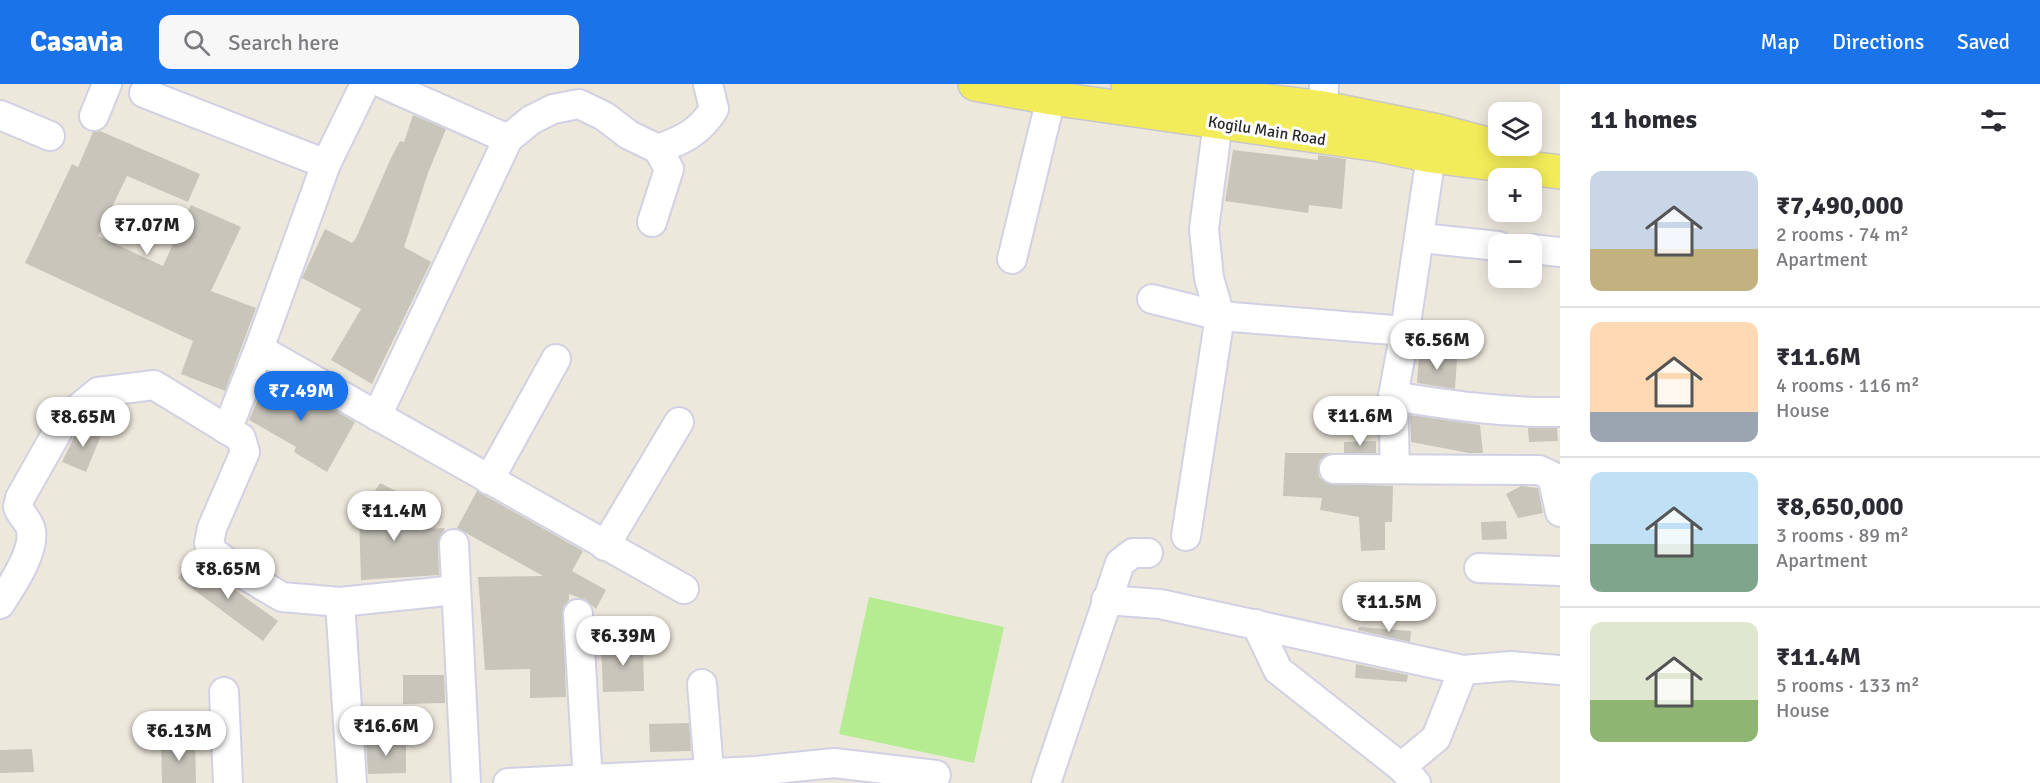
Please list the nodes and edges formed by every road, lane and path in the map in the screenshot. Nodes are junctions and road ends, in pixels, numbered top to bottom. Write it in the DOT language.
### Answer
graph roads {
  1 [pos="107,84"];
  2 [pos="365,84"];
  3 [pos="384,84"];
  4 [pos="708,84"];
  5 [pos="975,84"];
  6 [pos="1128,84"];
  7 [pos="144,93"];
  8 [pos="1290,94"];
  9 [pos="1323,96"];
  10 [pos="1051,99"];
  11 [pos="94,116"];
  12 [pos="0,117"];
  13 [pos="1218,122"];
  14 [pos="1357,129"];
  15 [pos="50,136"];
  16 [pos="508,139"];
  17 [pos="658,149"];
  18 [pos="1431,156"];
  19 [pos="1559,159"];
  20 [pos="326,164"];
  21 [pos="652,222"];
  22 [pos="1421,238"];
  23 [pos="1488,245"];
  24 [pos="1542,250"];
  25 [pos="1560,252"];
  26 [pos="1012,259"];
  27 [pos="1152,299"];
  28 [pos="1220,316"];
  29 [pos="1405,332"];
  30 [pos="259,349"];
  31 [pos="556,359"];
  32 [pos="1393,396"];
  33 [pos="1560,412"];
  34 [pos="377,416"];
  35 [pos="679,422"];
  36 [pos="227,430"];
  37 [pos="1395,468"];
  38 [pos="1334,469"];
  39 [pos="489,480"];
  40 [pos="1560,512"];
  41 [pos="1186,536"];
  42 [pos="454,544"];
  43 [pos="606,546"];
  44 [pos="1148,553"];
  45 [pos="1479,568"];
  46 [pos="1560,572"];
  47 [pos="456,590"];
  48 [pos="684,590"];
  49 [pos="1106,600"];
  50 [pos="340,602"];
  51 [pos="0,604"];
  52 [pos="578,614"];
  53 [pos="1256,624"];
  54 [pos="1463,670"];
  55 [pos="1560,670"];
  56 [pos="702,684"];
  57 [pos="224,692"];
  58 [pos="936,775"];
  59 [pos="1409,775"];
  60 [pos="709,778"];
  61 [pos="588,781"];
  62 [pos="228,783"];
  63 [pos="352,783"];
  64 [pos="466,783"];
  65 [pos="508,783"];
  66 [pos="1046,783"];
  1 -- 11 [label="street"];
  2 -- 20 [label="street"];
  3 -- 16 [label="street"];
  4 -- 17 [label="street"];
  5 -- 10 [label="main road, Kogilu Main Road"];
  6 -- 8 [label="main road, Kogilu Main Road"];
  7 -- 20 [label="street"];
  8 -- 9 [label="main road, Kogilu Main Road"];
  9 -- 14 [label="main road, Kogilu Main Road"];
  10 -- 13 [label="main road, Kogilu Main Road"];
  10 -- 26 [label="street"];
  12 -- 15 [label="street"];
  13 -- 14 [label="main road, Kogilu Main Road"];
  13 -- 28 [label="street"];
  14 -- 18 [label="main road, Kogilu Main Road"];
  14 -- 19 [label="main road, Kogilu Main Road"];
  16 -- 17 [label="street"];
  16 -- 34 [label="street"];
  17 -- 21 [label="street"];
  18 -- 19 [label="main road, Kogilu Main Road"];
  18 -- 22 [label="street"];
  20 -- 30 [label="street"];
  22 -- 23 [label="street"];
  22 -- 29 [label="street"];
  24 -- 25 [label="street"];
  27 -- 28 [label="street"];
  28 -- 29 [label="street"];
  28 -- 41 [label="street"];
  29 -- 32 [label="street"];
  30 -- 34 [label="street"];
  30 -- 36 [label="street"];
  31 -- 39 [label="street"];
  32 -- 33 [label="street"];
  32 -- 37 [label="street"];
  34 -- 39 [label="street"];
  35 -- 43 [label="street"];
  36 -- 50 [label="street"];
  36 -- 51 [label="street"];
  37 -- 38 [label="street"];
  37 -- 40 [label="street"];
  39 -- 43 [label="street"];
  42 -- 47 [label="street"];
  43 -- 48 [label="street"];
  44 -- 49 [label="street"];
  45 -- 46 [label="street"];
  47 -- 50 [label="street"];
  47 -- 64 [label="street"];
  49 -- 53 [label="street"];
  49 -- 66 [label="street"];
  50 -- 63 [label="street"];
  52 -- 61 [label="street"];
  53 -- 54 [label="street"];
  53 -- 59 [label="street"];
  54 -- 55 [label="street"];
  54 -- 59 [label="street"];
  56 -- 60 [label="street"];
  57 -- 62 [label="street"];
  58 -- 60 [label="street"];
  60 -- 61 [label="street"];
  61 -- 65 [label="street"];
}
